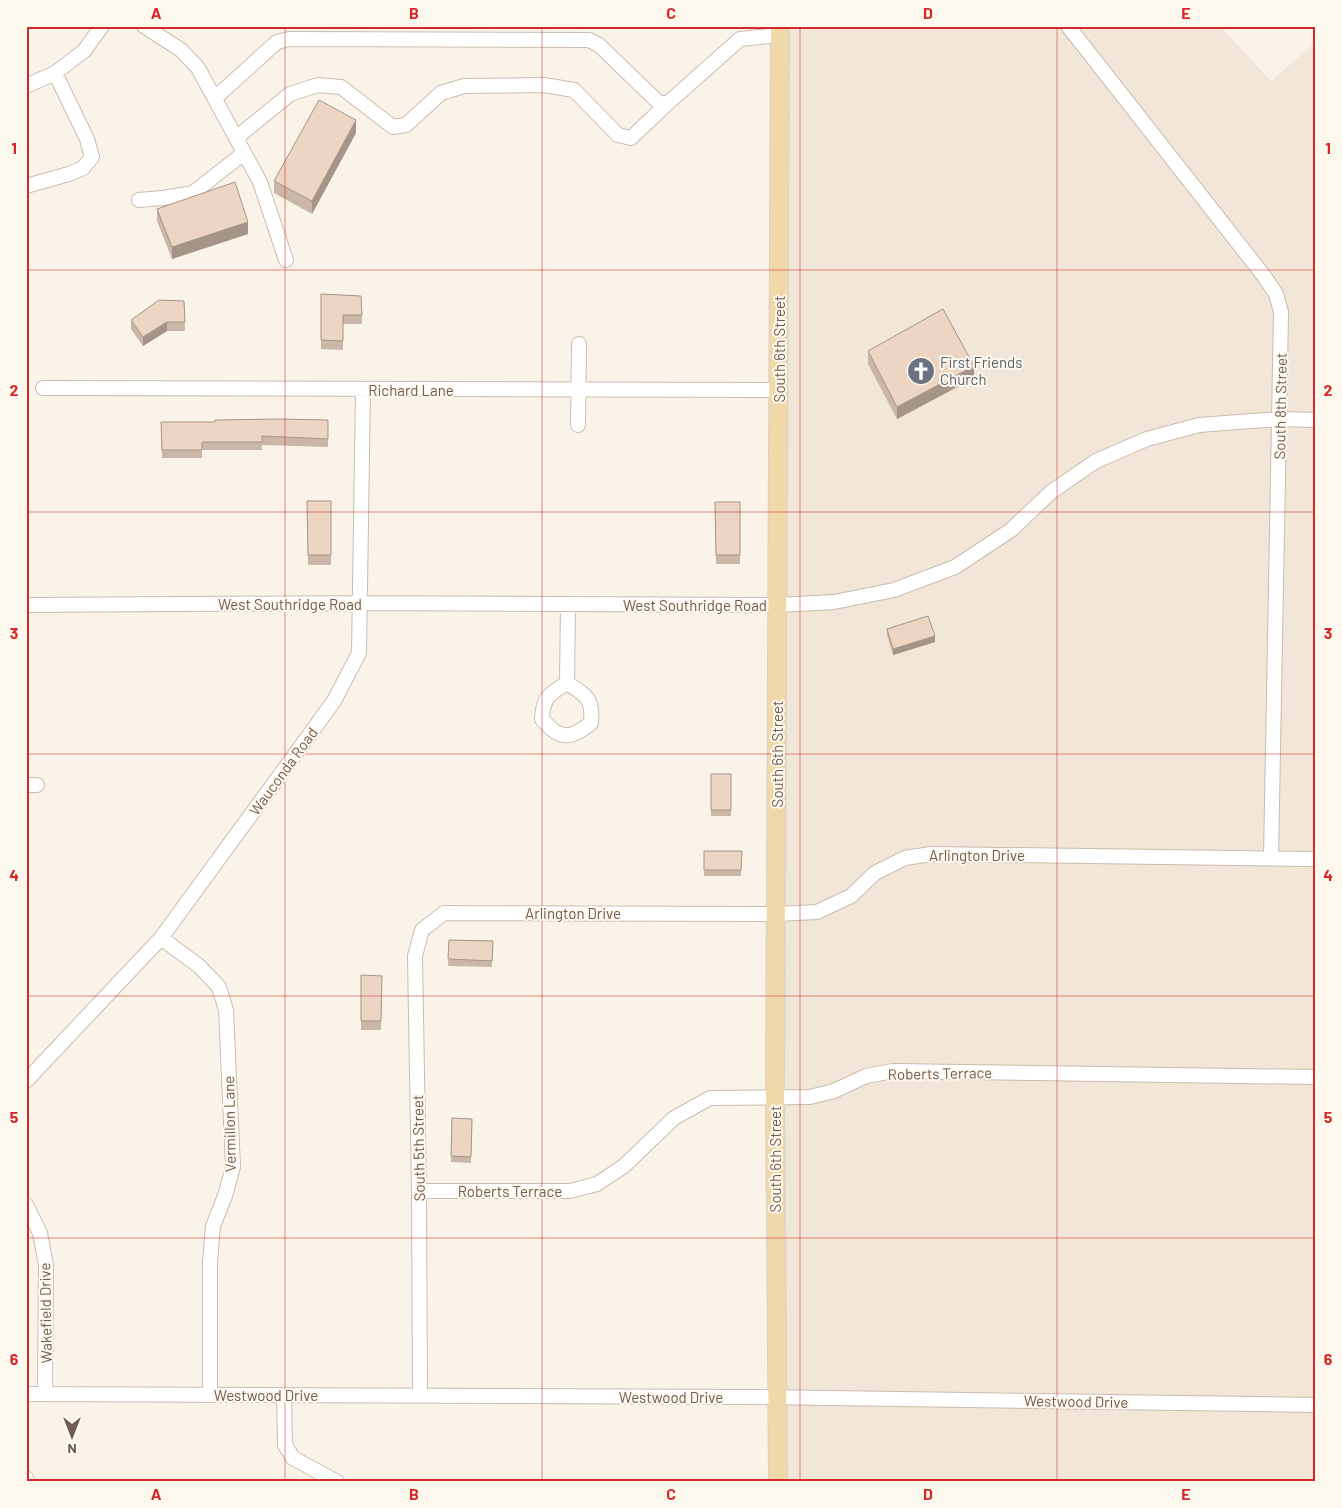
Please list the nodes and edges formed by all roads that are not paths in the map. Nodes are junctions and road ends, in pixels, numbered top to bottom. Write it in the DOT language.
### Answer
graph roads {
  1 [pos="102,26"];
  2 [pos="144,26"];
  3 [pos="1068,26"];
  4 [pos="780,30"];
  5 [pos="55,73"];
  6 [pos="26,86"];
  7 [pos="215,98"];
  8 [pos="669,102"];
  9 [pos="236,138"];
  10 [pos="244,153"];
  11 [pos="26,186"];
  12 [pos="139,200"];
  13 [pos="286,260"];
  14 [pos="579,344"];
  15 [pos="43,388"];
  16 [pos="363,390"];
  17 [pos="578,390"];
  18 [pos="778,390"];
  19 [pos="1280,419"];
  20 [pos="1316,420"];
  21 [pos="578,425"];
  22 [pos="360,603"];
  23 [pos="26,605"];
  24 [pos="568,605"];
  25 [pos="778,605"];
  26 [pos="567,683"];
  27 [pos="1272,858"];
  28 [pos="1316,859"];
  29 [pos="444,913"];
  30 [pos="776,914"];
  31 [pos="161,938"];
  32 [pos="1316,1076"];
  33 [pos="26,1082"];
  34 [pos="775,1096"];
  35 [pos="419,1191"];
  36 [pos="26,1205"];
  37 [pos="26,1394"];
  38 [pos="45,1394"];
  39 [pos="210,1395"];
  40 [pos="420,1395"];
  41 [pos="284,1396"];
  42 [pos="776,1398"];
  43 [pos="1316,1404"];
  44 [pos="337,1482"];
  45 [pos="778,1482"];
  1 -- 5 [label="street"];
  2 -- 7 [label="street"];
  3 -- 19 [label="street, South 8th Street"];
  4 -- 8 [label="street"];
  4 -- 18 [label="main road, South 6th Street"];
  5 -- 6 [label="street"];
  5 -- 11 [label="street"];
  7 -- 8 [label="street"];
  7 -- 9 [label="street"];
  8 -- 9 [label="street"];
  9 -- 10 [label="street"];
  10 -- 12 [label="street"];
  10 -- 13 [label="street"];
  14 -- 17 [label="street"];
  15 -- 16 [label="street, Richard Lane"];
  16 -- 17 [label="street, Richard Lane"];
  16 -- 22 [label="street, Wauconda Road"];
  17 -- 18 [label="street, Richard Lane"];
  17 -- 21 [label="street"];
  18 -- 25 [label="main road, South 6th Street"];
  19 -- 20 [label="street, West Southridge Road"];
  19 -- 25 [label="street, West Southridge Road"];
  19 -- 27 [label="street, South 8th Street"];
  22 -- 23 [label="street, West Southridge Road"];
  22 -- 24 [label="street, West Southridge Road"];
  22 -- 31 [label="street, Wauconda Road"];
  24 -- 25 [label="street, West Southridge Road"];
  24 -- 26 [label="street"];
  25 -- 30 [label="main road, South 6th Street"];
  27 -- 28 [label="street, Arlington Drive"];
  27 -- 30 [label="street, Arlington Drive"];
  29 -- 30 [label="street, Arlington Drive"];
  29 -- 35 [label="street, South 5th Street"];
  30 -- 34 [label="main road, South 6th Street"];
  31 -- 33 [label="street, Wauconda Road"];
  31 -- 39 [label="street, Vermillon Lane"];
  32 -- 34 [label="street, Roberts Terrace"];
  34 -- 35 [label="street, Roberts Terrace"];
  34 -- 42 [label="main road, South 6th Street"];
  35 -- 40 [label="street, South 5th Street"];
  36 -- 38 [label="street, Wakefield Drive"];
  37 -- 38 [label="street, Westwood Drive"];
  38 -- 39 [label="street, Westwood Drive"];
  39 -- 41 [label="street, Westwood Drive"];
  40 -- 41 [label="street, Westwood Drive"];
  40 -- 42 [label="street, Westwood Drive"];
  41 -- 44 [label="street"];
  42 -- 43 [label="street, Westwood Drive"];
  42 -- 45 [label="main road, South 6th Street"];
}
